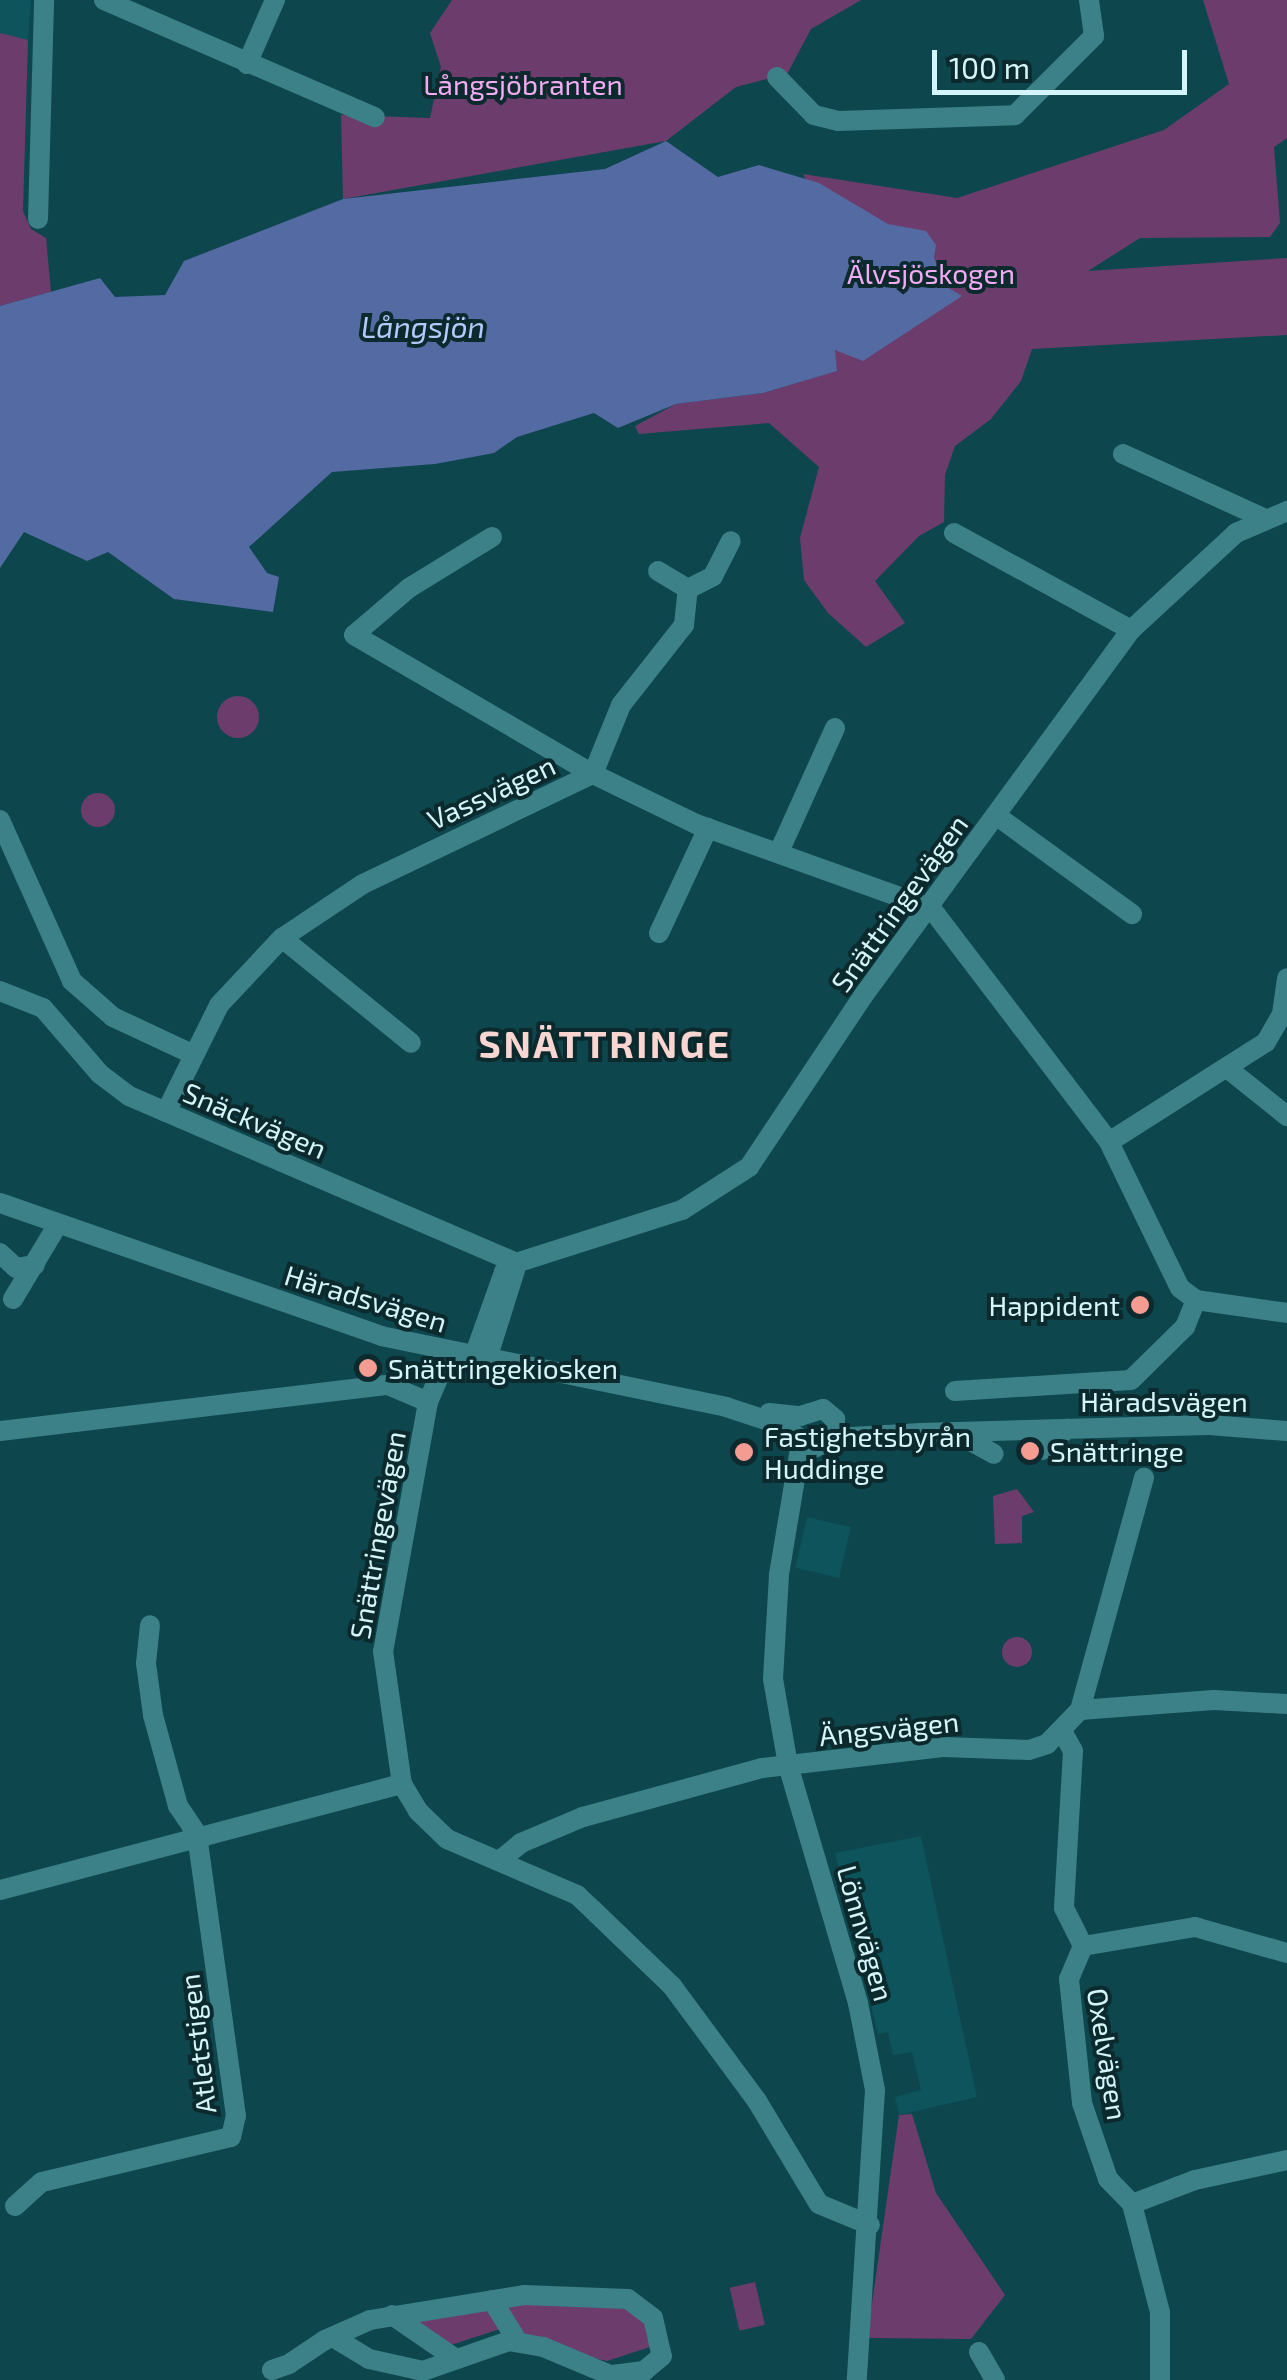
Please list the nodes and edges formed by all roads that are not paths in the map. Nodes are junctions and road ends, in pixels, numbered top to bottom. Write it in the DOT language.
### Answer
graph roads {
  1 [pos="44,0"];
  2 [pos="104,0"];
  3 [pos="275,0"];
  4 [pos="1089,0"];
  5 [pos="247,64"];
  6 [pos="777,77"];
  7 [pos="375,117"];
  8 [pos="38,219"];
  9 [pos="1123,454"];
  10 [pos="1287,511"];
  11 [pos="1262,517"];
  12 [pos="954,533"];
  13 [pos="492,537"];
  14 [pos="730,540"];
  15 [pos="658,571"];
  16 [pos="688,589"];
  17 [pos="1132,630"];
  18 [pos="835,728"];
  19 [pos="593,774"];
  20 [pos="997,816"];
  21 [pos="0,820"];
  22 [pos="708,828"];
  23 [pos="780,852"];
  24 [pos="931,908"];
  25 [pos="1132,914"];
  26 [pos="659,934"];
  27 [pos="282,938"];
  28 [pos="1287,978"];
  29 [pos="0,991"];
  30 [pos="411,1043"];
  31 [pos="190,1053"];
  32 [pos="1227,1068"];
  33 [pos="166,1112"];
  34 [pos="1287,1116"];
  35 [pos="1109,1142"];
  36 [pos="0,1202"];
  37 [pos="58,1224"];
  38 [pos="0,1254"];
  39 [pos="516,1262"];
  40 [pos="35,1265"];
  41 [pos="14,1298"];
  42 [pos="1196,1300"];
  43 [pos="1287,1313"];
  44 [pos="449,1353"];
  45 [pos="480,1357"];
  46 [pos="955,1390"];
  47 [pos="428,1402"];
  48 [pos="1067,1429"];
  49 [pos="0,1431"];
  50 [pos="954,1432"];
  51 [pos="1287,1432"];
  52 [pos="815,1434"];
  53 [pos="1042,1450"];
  54 [pos="994,1454"];
  55 [pos="1144,1478"];
  56 [pos="150,1625"];
  57 [pos="1287,1704"];
  58 [pos="1080,1710"];
  59 [pos="1062,1731"];
  60 [pos="788,1764"];
  61 [pos="402,1784"];
  62 [pos="197,1834"];
  63 [pos="499,1861"];
  64 [pos="0,1890"];
  65 [pos="1083,1946"];
  66 [pos="1287,1953"];
  67 [pos="1287,2160"];
  68 [pos="1132,2204"];
  69 [pos="15,2206"];
  70 [pos="870,2226"];
  71 [pos="492,2300"];
  72 [pos="392,2316"];
  73 [pos="334,2337"];
  74 [pos="518,2342"];
  75 [pos="978,2352"];
  76 [pos="456,2359"];
  77 [pos="272,2370"];
  78 [pos="857,2380"];
  79 [pos="995,2380"];
  80 [pos="1160,2380"];
  1 -- 8 [label="street"];
  2 -- 5 [label="street"];
  3 -- 5 [label="street"];
  4 -- 6 [label="street"];
  5 -- 7 [label="street"];
  9 -- 11 [label="street"];
  10 -- 11 [label="street, Snättringevägen"];
  11 -- 17 [label="street, Snättringevägen"];
  12 -- 17 [label="street"];
  13 -- 19 [label="street"];
  14 -- 16 [label="street"];
  15 -- 16 [label="street"];
  16 -- 19 [label="street, Vassvägen"];
  17 -- 20 [label="street, Snättringevägen"];
  18 -- 23 [label="street"];
  19 -- 22 [label="street"];
  19 -- 27 [label="street, Vassvägen"];
  20 -- 24 [label="street, Snättringevägen"];
  20 -- 25 [label="street"];
  21 -- 31 [label="street"];
  22 -- 23 [label="street"];
  22 -- 26 [label="street"];
  23 -- 24 [label="street"];
  24 -- 35 [label="street"];
  24 -- 39 [label="street, Snättringevägen"];
  27 -- 30 [label="street"];
  27 -- 31 [label="street, Vassvägen"];
  28 -- 32 [label="street"];
  29 -- 33 [label="street, Snäckvägen"];
  31 -- 33 [label="street, Vassvägen"];
  32 -- 34 [label="street"];
  32 -- 35 [label="street"];
  33 -- 39 [label="street, Snäckvägen"];
  35 -- 42 [label="street"];
  36 -- 37 [label="street, Häradsvägen"];
  37 -- 40 [label="street"];
  37 -- 44 [label="street, Häradsvägen"];
  38 -- 40 [label="street"];
  39 -- 45 [label="street"];
  40 -- 41 [label="street"];
  42 -- 43 [label="street"];
  42 -- 46 [label="street"];
  44 -- 45 [label="street, Häradsvägen"];
  44 -- 47 [label="street, Snättringevägen"];
  45 -- 52 [label="street, Häradsvägen"];
  47 -- 49 [label="street"];
  47 -- 61 [label="street, Snättringevägen"];
  48 -- 50 [label="street, Häradsvägen"];
  48 -- 51 [label="street, Häradsvägen"];
  48 -- 53 [label="street"];
  50 -- 52 [label="street, Häradsvägen"];
  50 -- 54 [label="street"];
  52 -- 60 [label="street, Lönnvägen"];
  55 -- 58 [label="street"];
  56 -- 62 [label="street"];
  57 -- 58 [label="street"];
  58 -- 59 [label="street, Ängsvägen"];
  59 -- 60 [label="street, Ängsvägen"];
  59 -- 65 [label="street"];
  60 -- 63 [label="street, Ängsvägen"];
  60 -- 70 [label="street, Lönnvägen"];
  61 -- 62 [label="street"];
  61 -- 63 [label="street, Snättringevägen"];
  62 -- 64 [label="street"];
  62 -- 69 [label="street, Atletstigen"];
  63 -- 70 [label="street, Snättringevägen"];
  65 -- 66 [label="street"];
  65 -- 68 [label="street, Oxelvägen"];
  67 -- 68 [label="street"];
  68 -- 80 [label="street, Oxelvägen"];
  70 -- 78 [label="street, Lönnvägen"];
  71 -- 72 [label="street"];
  71 -- 74 [label="street"];
  71 -- 74 [label="street"];
  72 -- 73 [label="street"];
  72 -- 76 [label="street"];
  73 -- 76 [label="street"];
  73 -- 77 [label="street"];
  74 -- 76 [label="street"];
  75 -- 79 [label="street"];
}
